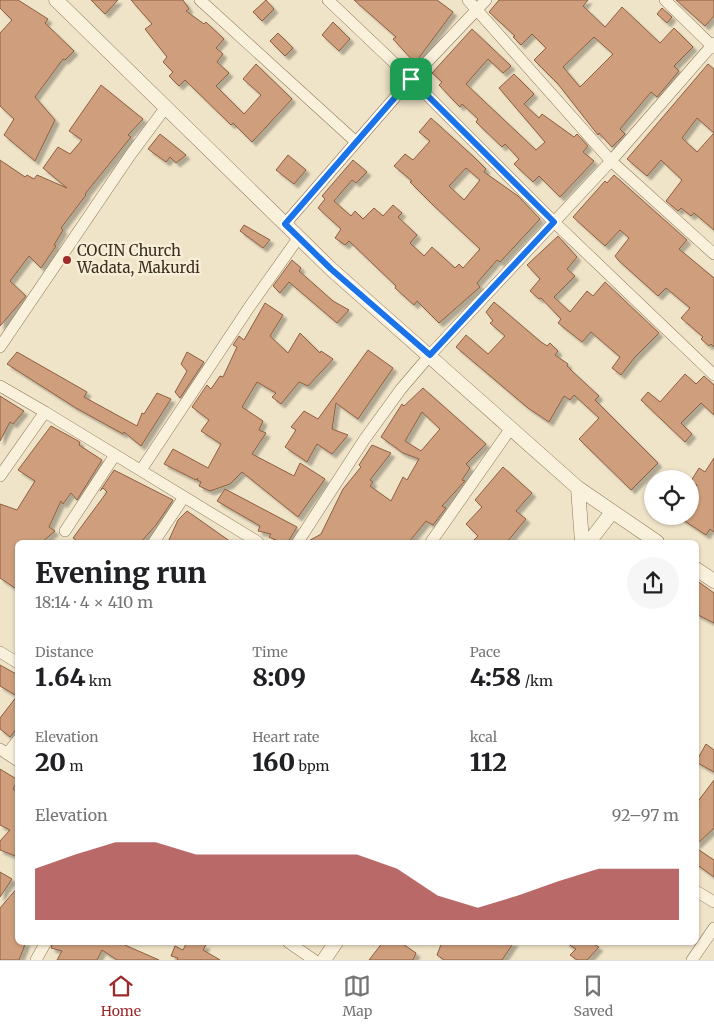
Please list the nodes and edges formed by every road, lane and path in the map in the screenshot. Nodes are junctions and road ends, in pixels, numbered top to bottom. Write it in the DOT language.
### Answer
graph roads {
  1 [pos="56,0"];
  2 [pos="200,0"];
  3 [pos="328,0"];
  4 [pos="468,0"];
  5 [pos="486,0"];
  6 [pos="665,0"];
  7 [pos="477,9"];
  8 [pos="713,45"];
  9 [pos="411,79"];
  10 [pos="166,107"];
  11 [pos="356,142"];
  12 [pos="611,161"];
  13 [pos="554,222"];
  14 [pos="285,224"];
  15 [pos="299,237"];
  16 [pos="714,254"];
  17 [pos="0,347"];
  18 [pos="430,355"];
  19 [pos="714,375"];
  20 [pos="0,386"];
  21 [pos="45,412"];
  22 [pos="511,428"];
  23 [pos="115,455"];
  24 [pos="140,470"];
  25 [pos="0,476"];
  26 [pos="578,488"];
  27 [pos="184,497"];
  28 [pos="612,512"];
  29 [pos="65,531"];
  30 [pos="155,540"];
  31 [pos="255,540"];
  32 [pos="299,540"];
  33 [pos="432,540"];
  34 [pos="582,540"];
  35 [pos="591,540"];
  36 [pos="654,540"];
  37 [pos="699,571"];
  38 [pos="714,581"];
  39 [pos="0,652"];
  40 [pos="15,661"];
  41 [pos="15,742"];
  42 [pos="2,752"];
  43 [pos="15,759"];
  44 [pos="699,893"];
  45 [pos="714,902"];
  46 [pos="714,928"];
  47 [pos="44,945"];
  48 [pos="292,945"];
  49 [pos="334,945"];
  50 [pos="36,960"];
  51 [pos="314,960"];
  52 [pos="324,960"];
  53 [pos="692,960"];
  1 -- 10 [label="street"];
  2 -- 11 [label="street"];
  3 -- 9 [label="street"];
  4 -- 7 [label="street"];
  5 -- 7 [label="street"];
  6 -- 8 [label="street"];
  7 -- 9 [label="street"];
  7 -- 12 [label="street"];
  8 -- 12 [label="street"];
  9 -- 11 [label="street"];
  9 -- 13 [label="street"];
  10 -- 14 [label="street"];
  10 -- 17 [label="street"];
  11 -- 14 [label="street"];
  12 -- 13 [label="street"];
  12 -- 16 [label="street"];
  13 -- 18 [label="street"];
  13 -- 19 [label="street"];
  14 -- 15 [label="street"];
  15 -- 18 [label="street"];
  15 -- 24 [label="street"];
  18 -- 22 [label="street"];
  18 -- 32 [label="street"];
  20 -- 21 [label="street"];
  21 -- 23 [label="street"];
  21 -- 25 [label="street"];
  22 -- 26 [label="street"];
  22 -- 33 [label="street"];
  23 -- 24 [label="street"];
  23 -- 29 [label="street"];
  24 -- 27 [label="street"];
  26 -- 28 [label="street"];
  26 -- 34 [label="street"];
  27 -- 30 [label="street"];
  27 -- 31 [label="street"];
  28 -- 35 [label="street"];
  28 -- 36 [label="street"];
  37 -- 38 [label="street"];
  39 -- 40 [label="street"];
  41 -- 42 [label="street"];
  42 -- 43 [label="street"];
  44 -- 45 [label="street"];
  46 -- 53 [label="street"];
  47 -- 50 [label="street"];
  48 -- 51 [label="street"];
  49 -- 52 [label="street"];
}
